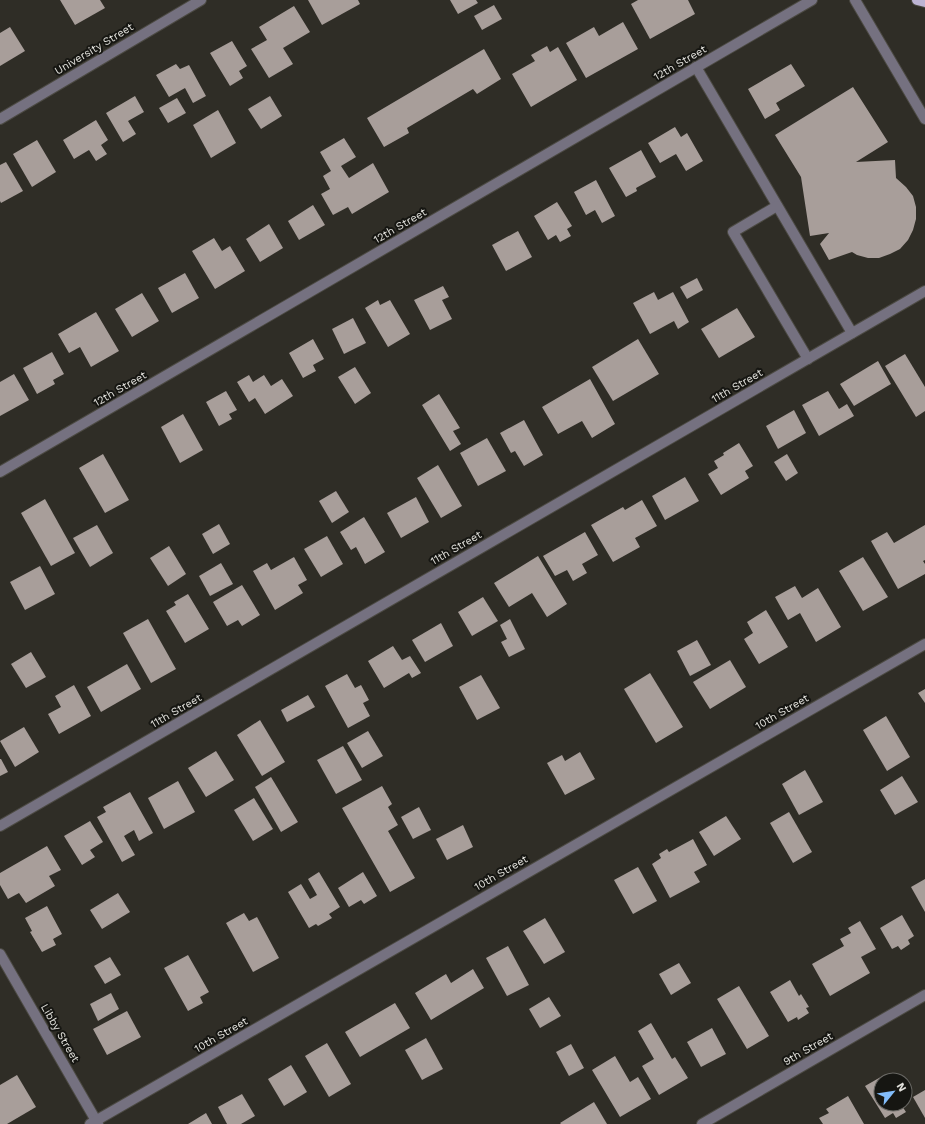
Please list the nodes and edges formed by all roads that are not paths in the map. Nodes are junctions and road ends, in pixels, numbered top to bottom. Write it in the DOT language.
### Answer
graph roads {
  1 [pos="201,0"];
  2 [pos="812,0"];
  3 [pos="856,0"];
  4 [pos="917,0"];
  5 [pos="925,2"];
  6 [pos="696,67"];
  7 [pos="0,119"];
  8 [pos="925,120"];
  9 [pos="777,206"];
  10 [pos="925,291"];
  11 [pos="852,334"];
  12 [pos="808,359"];
  13 [pos="0,472"];
  14 [pos="925,644"];
  15 [pos="0,826"];
  16 [pos="0,954"];
  17 [pos="925,995"];
  18 [pos="95,1123"];
  19 [pos="702,1124"];
  1 -- 7 [label="street, University Street"];
  2 -- 6 [label="street, 12th Street"];
  3 -- 8 [label="street"];
  4 -- 5 [label="main road"];
  6 -- 9 [label="street"];
  6 -- 13 [label="street, 12th Street"];
  9 -- 11 [label="street"];
  9 -- 12 [label="street"];
  10 -- 11 [label="street, 11th Street"];
  11 -- 12 [label="street, 11th Street"];
  12 -- 15 [label="street, 11th Street"];
  14 -- 18 [label="street, 10th Street"];
  16 -- 18 [label="street, Libby Street"];
  17 -- 19 [label="street, 9th Street"];
}
